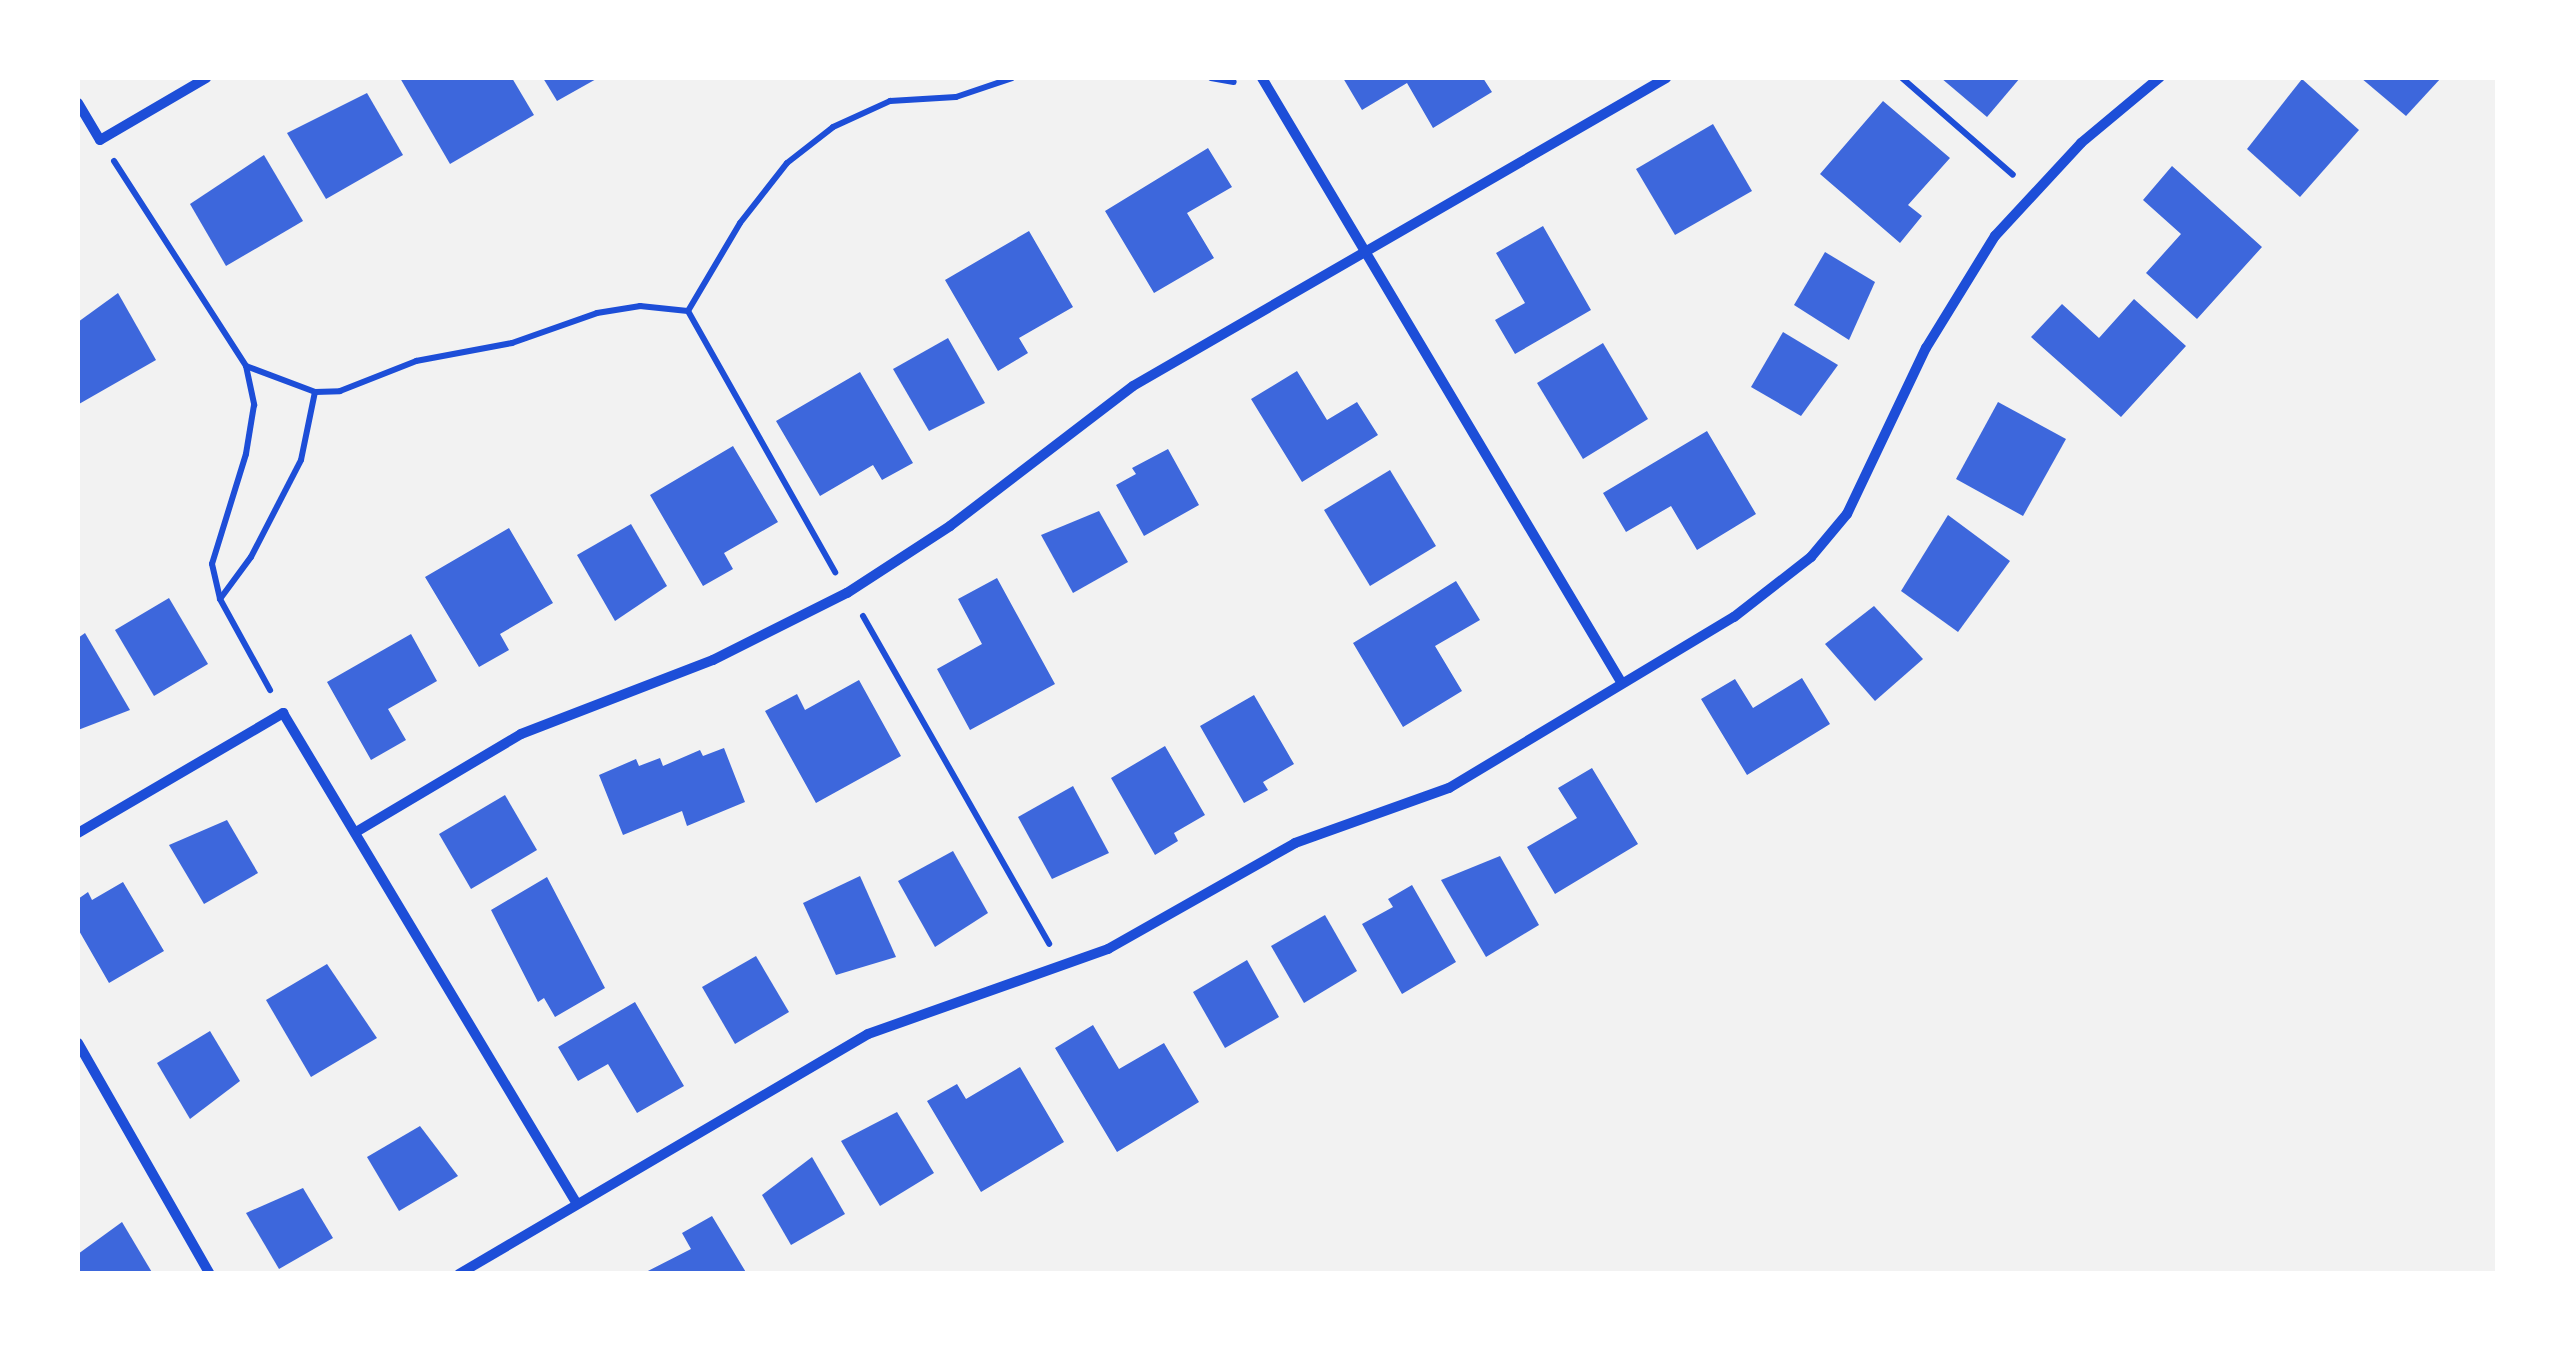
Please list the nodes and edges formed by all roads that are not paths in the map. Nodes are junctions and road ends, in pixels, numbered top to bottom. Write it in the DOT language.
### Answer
graph roads {
  1 [pos="206,78"];
  2 [pos="1262,78"];
  3 [pos="1666,78"];
  4 [pos="2159,78"];
  5 [pos="78,104"];
  6 [pos="1365,252"];
  7 [pos="1620,682"];
  8 [pos="356,832"];
  9 [pos="78,834"];
  10 [pos="78,1043"];
  11 [pos="577,1204"];
  12 [pos="210,1274"];
  13 [pos="459,1274"];
  1 -- 5 [label="street"];
  2 -- 6 [label="street"];
  3 -- 6 [label="street"];
  4 -- 7 [label="street"];
  6 -- 7 [label="street"];
  6 -- 8 [label="street"];
  7 -- 11 [label="street"];
  8 -- 9 [label="street"];
  8 -- 11 [label="street"];
  10 -- 12 [label="street"];
  11 -- 13 [label="street"];
}
